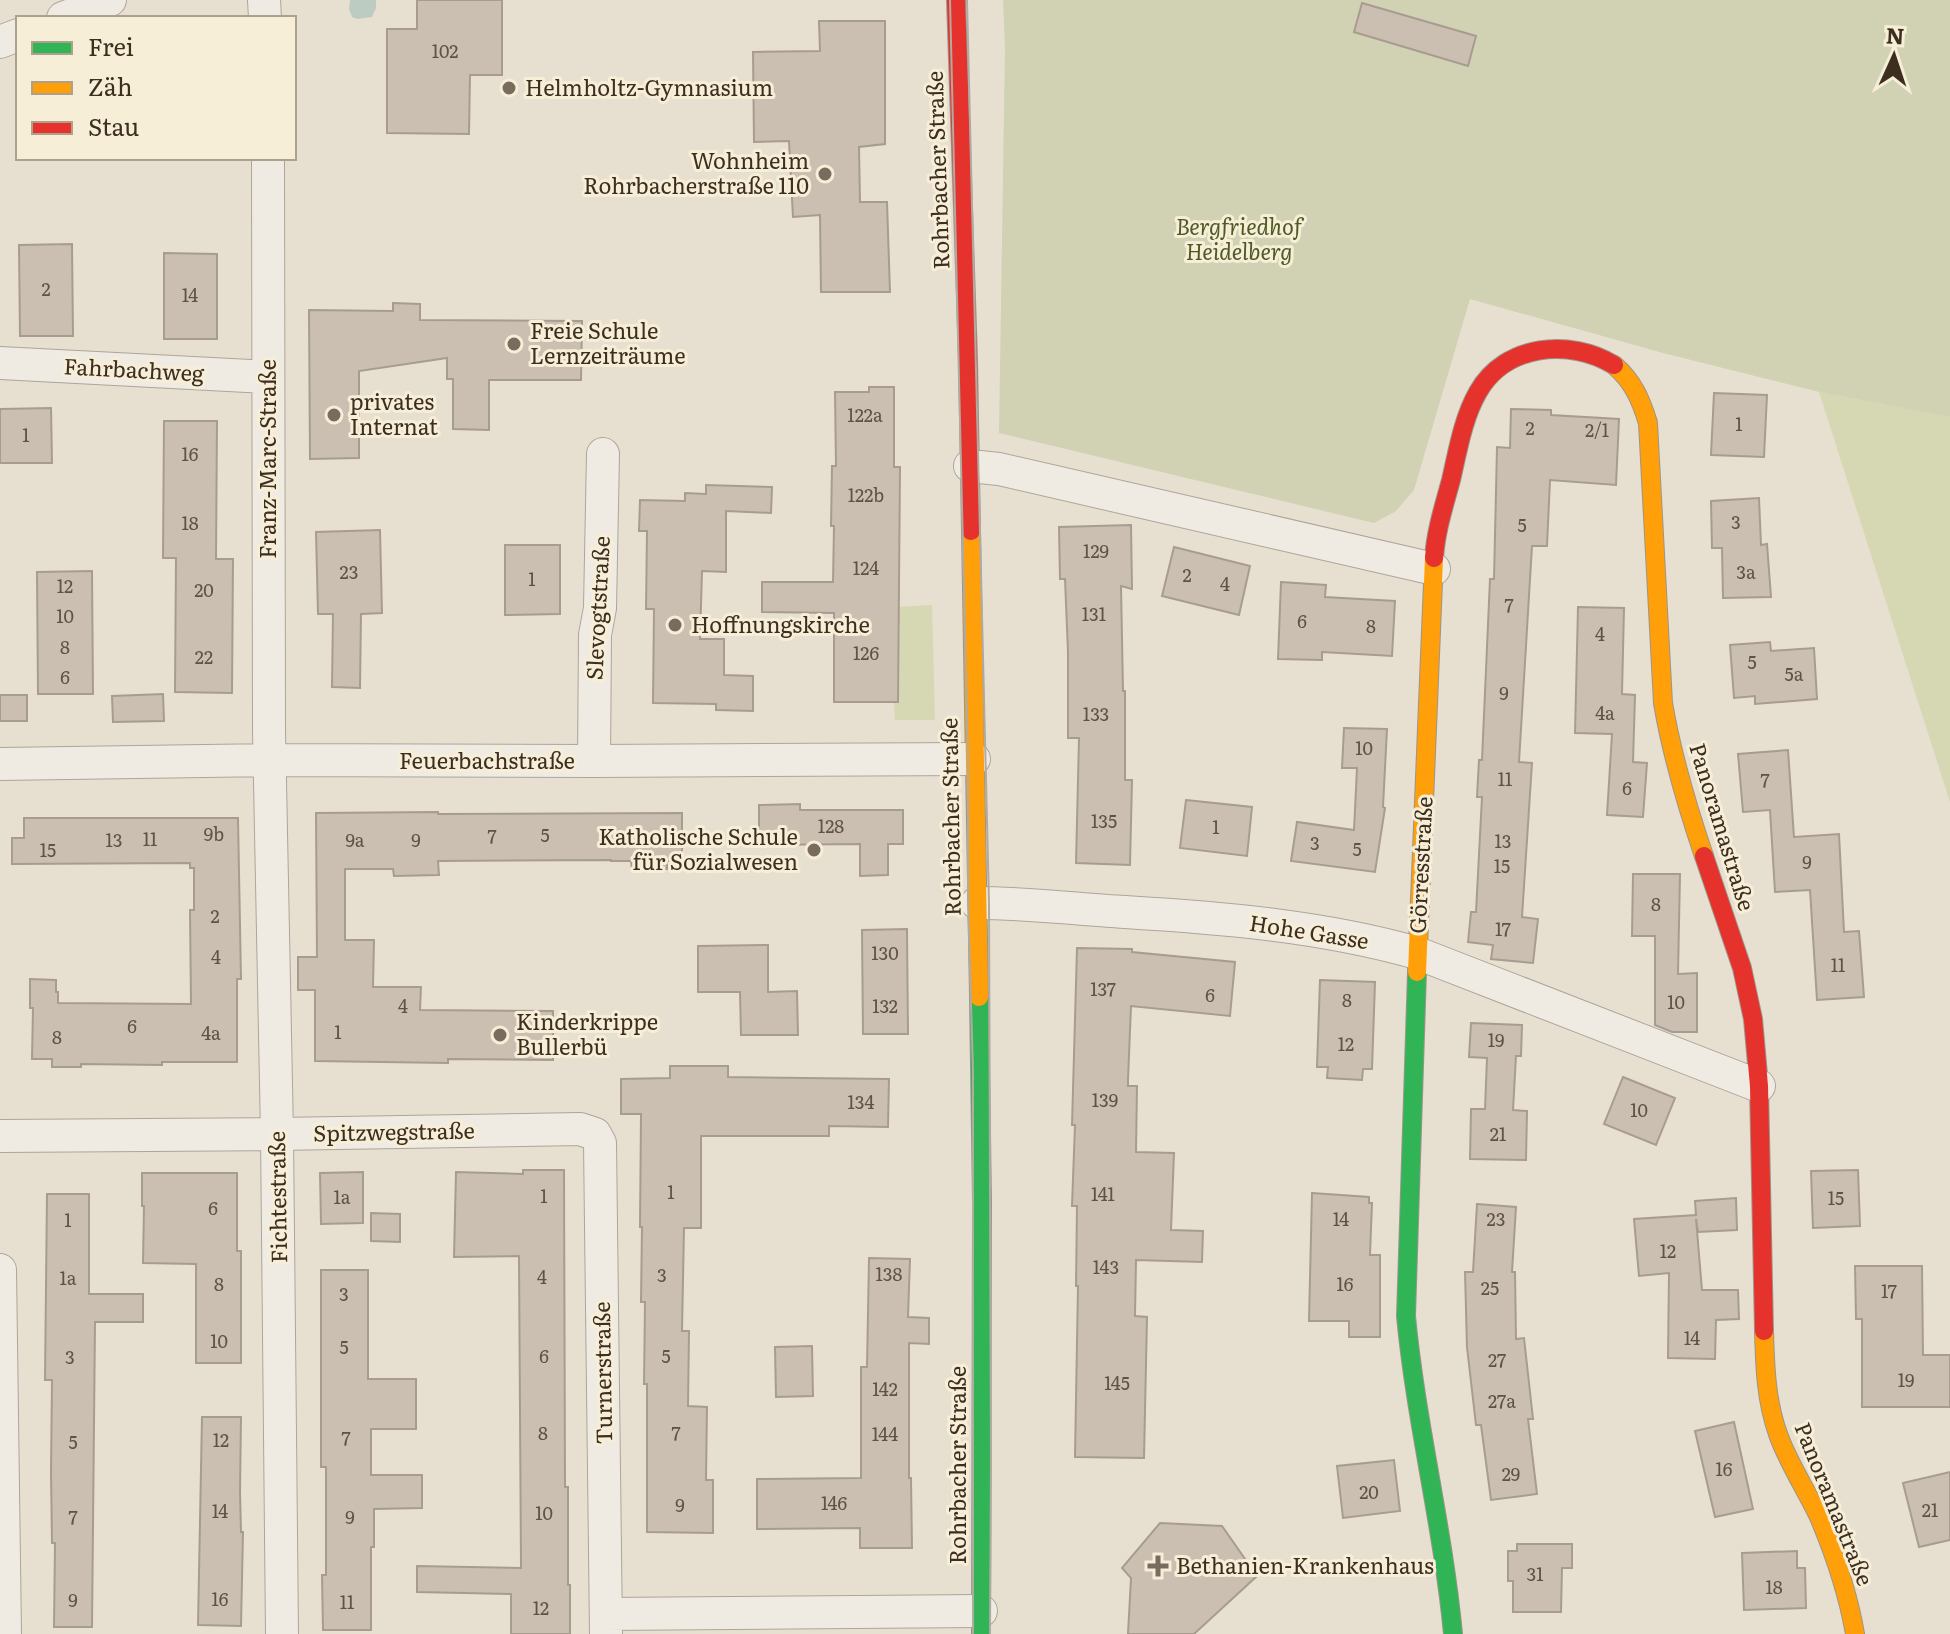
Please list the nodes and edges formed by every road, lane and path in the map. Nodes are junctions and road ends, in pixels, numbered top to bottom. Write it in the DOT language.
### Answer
graph roads {
  1 [pos="110,0"];
  2 [pos="956,0"];
  3 [pos="68,16"];
  4 [pos="268,160"];
  5 [pos="0,363"];
  6 [pos="268,377"];
  7 [pos="603,454"];
  8 [pos="970,466"];
  9 [pos="1434,569"];
  10 [pos="974,759"];
  11 [pos="269,760"];
  12 [pos="594,761"];
  13 [pos="0,764"];
  14 [pos="977,903"];
  15 [pos="1417,953"];
  16 [pos="1759,1086"];
  17 [pos="277,1134"];
  18 [pos="595,1134"];
  19 [pos="0,1136"];
  20 [pos="0,1270"];
  21 [pos="2,1405"];
  22 [pos="981,1622"];
  23 [pos="606,1624"];
  24 [pos="5,1634"];
  25 [pos="282,1634"];
  26 [pos="1453,1634"];
  27 [pos="1855,1634"];
  1 -- 3 [label="street"];
  2 -- 8 [label="street, Rohrbacher Straße"];
  4 -- 6 [label="street, Franz-Marc-Straße"];
  5 -- 6 [label="street, Fahrbachweg"];
  6 -- 11 [label="street, Franz-Marc-Straße"];
  7 -- 12 [label="street, Slevogtstraße"];
  8 -- 9 [label="street"];
  8 -- 10 [label="street, Rohrbacher Straße"];
  9 -- 15 [label="street, Görresstraße"];
  9 -- 16 [label="street, Panoramastraße"];
  10 -- 12 [label="street, Feuerbachstraße"];
  10 -- 14 [label="street, Rohrbacher Straße"];
  11 -- 12 [label="street, Feuerbachstraße"];
  11 -- 13 [label="street, Feuerbachstraße"];
  11 -- 17 [label="street, Fichtestraße"];
  14 -- 15 [label="street, Hohe Gasse"];
  14 -- 22 [label="street, Rohrbacher Straße"];
  15 -- 16 [label="street, Hohe Gasse"];
  15 -- 26 [label="street, Görresstraße"];
  16 -- 27 [label="street, Panoramastraße"];
  17 -- 18 [label="street, Spitzwegstraße"];
  17 -- 19 [label="street, Spitzwegstraße"];
  17 -- 25 [label="street, Fichtestraße"];
  18 -- 23 [label="street, Turnerstraße"];
  20 -- 21 [label="street"];
  21 -- 24 [label="street"];
  22 -- 23 [label="street, Turnerstraße"];
}
